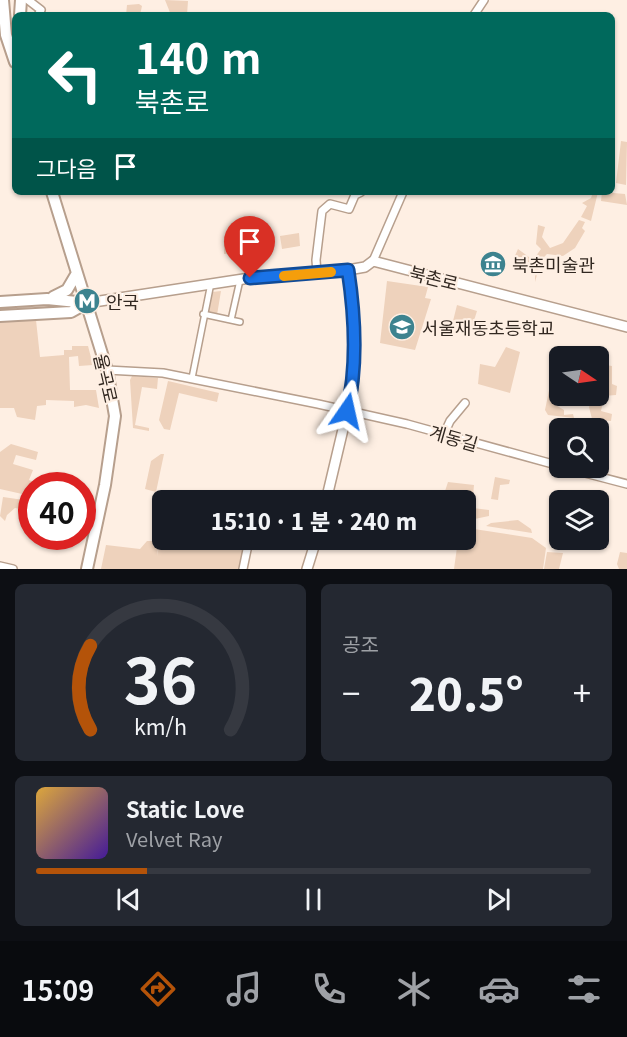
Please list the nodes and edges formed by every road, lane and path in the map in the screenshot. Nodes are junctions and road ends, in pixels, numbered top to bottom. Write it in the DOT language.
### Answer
graph roads {
  1 [pos="28,0"];
  2 [pos="2,2"];
  3 [pos="40,12"];
  4 [pos="12,53"];
  5 [pos="53,195"];
  6 [pos="355,195"];
  7 [pos="402,195"];
  8 [pos="373,261"];
  9 [pos="348,270"];
  10 [pos="77,273"];
  11 [pos="317,273"];
  12 [pos="240,280"];
  13 [pos="211,283"];
  14 [pos="47,299"];
  15 [pos="0,302"];
  16 [pos="87,303"];
  17 [pos="203,314"];
  18 [pos="0,316"];
  19 [pos="231,320"];
  20 [pos="240,322"];
  21 [pos="627,327"];
  22 [pos="107,370"];
  23 [pos="192,378"];
  24 [pos="465,403"];
  25 [pos="347,411"];
  26 [pos="444,434"];
  27 [pos="549,463"];
  28 [pos="604,478"];
  29 [pos="627,484"];
  30 [pos="329,490"];
  31 [pos="247,550"];
  32 [pos="313,550"];
  33 [pos="0,566"];
  34 [pos="308,567"];
  35 [pos="14,569"];
  36 [pos="87,569"];
  37 [pos="243,569"];
  1 -- 3 [label="street"];
  2 -- 4 [label="main road"];
  5 -- 10 [label="main road, 율곡로"];
  6 -- 11 [label="street"];
  7 -- 8 [label="street"];
  8 -- 9 [label="street"];
  8 -- 21 [label="street, 북촌로"];
  9 -- 11 [label="street"];
  9 -- 25 [label="street"];
  10 -- 14 [label="main road"];
  10 -- 16 [label="main road, 율곡로"];
  11 -- 12 [label="street"];
  12 -- 13 [label="street"];
  12 -- 19 [label="street"];
  13 -- 16 [label="street"];
  13 -- 17 [label="street"];
  14 -- 15 [label="main road"];
  14 -- 16 [label="main road"];
  16 -- 18 [label="main road"];
  16 -- 22 [label="main road, 율곡로"];
  17 -- 19 [label="street"];
  17 -- 23 [label="street"];
  19 -- 20 [label="street"];
  22 -- 23 [label="street, 계동길"];
  22 -- 36 [label="main road, 율곡로"];
  23 -- 25 [label="street, 계동길"];
  24 -- 26 [label="street"];
  25 -- 26 [label="street, 계동길"];
  25 -- 30 [label="street"];
  26 -- 27 [label="street, 계동길"];
  28 -- 29 [label="street"];
  31 -- 37 [label="street"];
  32 -- 34 [label="street"];
  33 -- 35 [label="street"];
}
